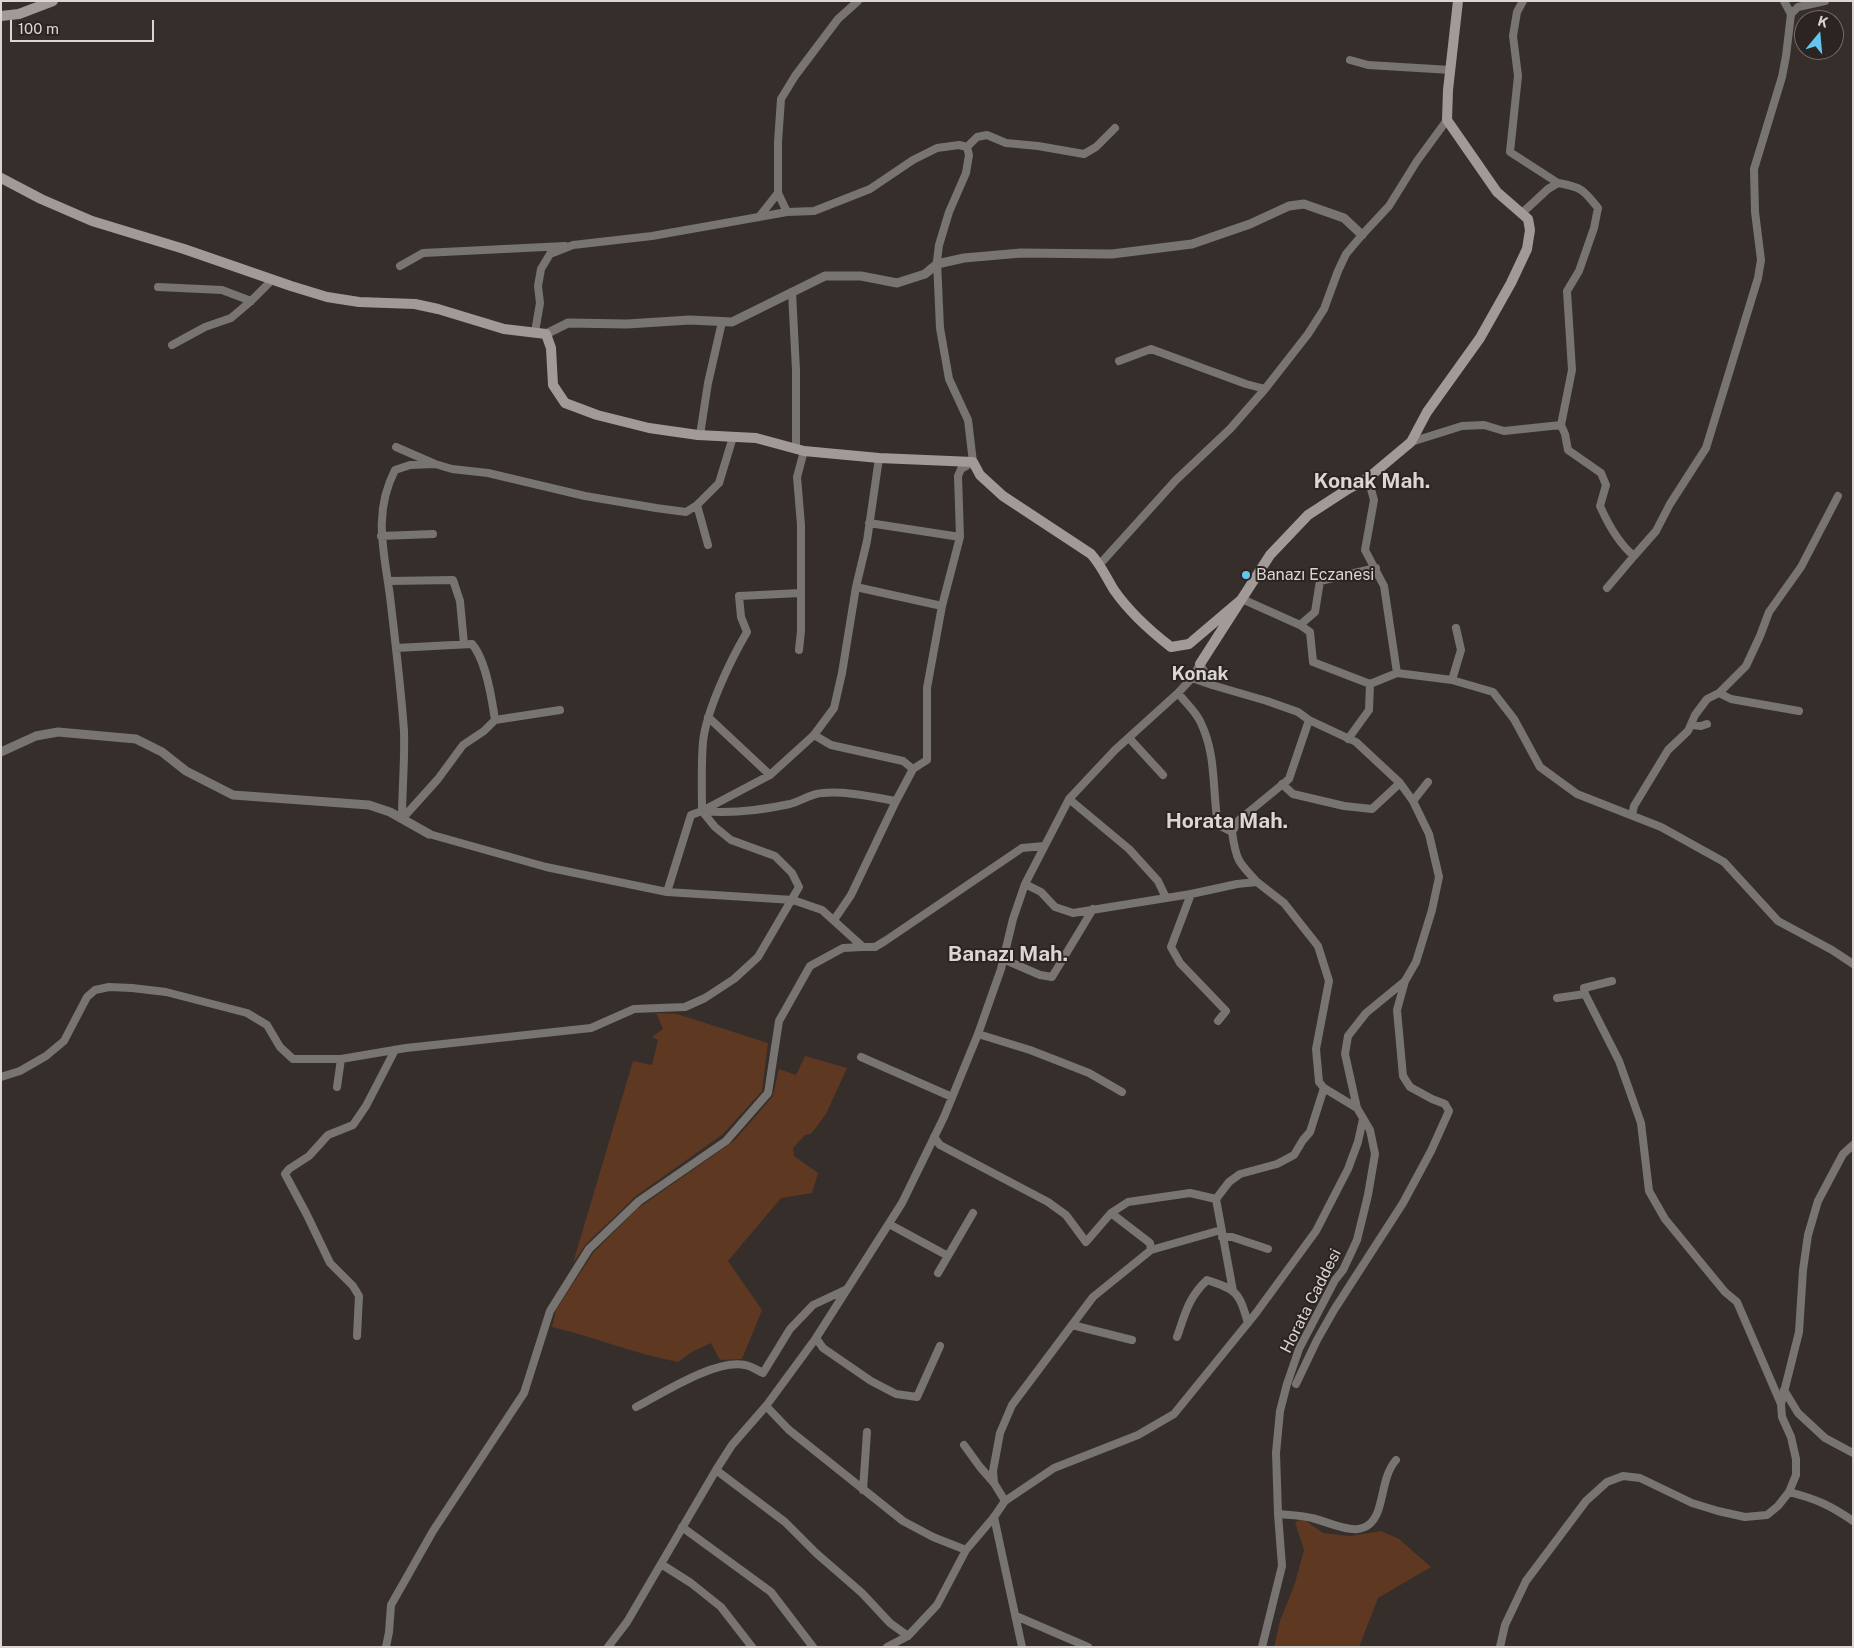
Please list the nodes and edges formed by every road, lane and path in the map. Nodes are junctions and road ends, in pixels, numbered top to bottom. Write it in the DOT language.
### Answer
graph roads {
  1 [pos="53,1"];
  2 [pos="858,1"];
  3 [pos="1458,1"];
  4 [pos="1523,1"];
  5 [pos="1784,1"];
  6 [pos="1825,1"];
  7 [pos="1791,14"];
  8 [pos="1,16"];
  9 [pos="1350,60"];
  10 [pos="1451,70"];
  11 [pos="1447,120"];
  12 [pos="1115,128"];
  13 [pos="967,147"];
  14 [pos="1,178"];
  15 [pos="1558,183"];
  16 [pos="778,193"];
  17 [pos="787,212"];
  18 [pos="1521,214"];
  19 [pos="759,217"];
  20 [pos="1362,235"];
  21 [pos="572,246"];
  22 [pos="937,264"];
  23 [pos="400,266"];
  24 [pos="273,279"];
  25 [pos="158,287"];
  26 [pos="792,292"];
  27 [pos="251,301"];
  28 [pos="722,322"];
  29 [pos="535,332"];
  30 [pos="546,334"];
  31 [pos="172,345"];
  32 [pos="1119,361"];
  33 [pos="1265,389"];
  34 [pos="1561,424"];
  35 [pos="700,435"];
  36 [pos="733,437"];
  37 [pos="1411,442"];
  38 [pos="396,447"];
  39 [pos="800,450"];
  40 [pos="879,458"];
  41 [pos="973,462"];
  42 [pos="435,464"];
  43 [pos="1368,478"];
  44 [pos="1838,496"];
  45 [pos="697,505"];
  46 [pos="869,523"];
  47 [pos="432,534"];
  48 [pos="381,536"];
  49 [pos="960,537"];
  50 [pos="708,545"];
  51 [pos="1634,556"];
  52 [pos="1100,564"];
  53 [pos="1376,568"];
  54 [pos="388,581"];
  55 [pos="856,587"];
  56 [pos="1607,588"];
  57 [pos="800,593"];
  58 [pos="1242,599"];
  59 [pos="942,606"];
  60 [pos="1300,625"];
  61 [pos="1456,628"];
  62 [pos="464,644"];
  63 [pos="396,648"];
  64 [pos="799,650"];
  65 [pos="1200,664"];
  66 [pos="1397,672"];
  67 [pos="1192,678"];
  68 [pos="1452,680"];
  69 [pos="1370,684"];
  70 [pos="1212,685"];
  71 [pos="1719,692"];
  72 [pos="1178,693"];
  73 [pos="560,710"];
  74 [pos="1798,711"];
  75 [pos="708,718"];
  76 [pos="495,720"];
  77 [pos="1309,720"];
  78 [pos="1707,724"];
  79 [pos="1691,725"];
  80 [pos="814,735"];
  81 [pos="1129,738"];
  82 [pos="1348,739"];
  83 [pos="1,752"];
  84 [pos="913,769"];
  85 [pos="770,774"];
  86 [pos="1163,775"];
  87 [pos="1428,782"];
  88 [pos="1400,783"];
  89 [pos="1282,784"];
  90 [pos="1069,799"];
  91 [pos="896,801"];
  92 [pos="1413,801"];
  93 [pos="702,812"];
  94 [pos="1632,815"];
  95 [pos="402,819"];
  96 [pos="1232,832"];
  97 [pos="429,834"];
  98 [pos="1044,846"];
  99 [pos="1257,882"];
  100 [pos="1025,884"];
  101 [pos="667,892"];
  102 [pos="1191,894"];
  103 [pos="1166,898"];
  104 [pos="793,900"];
  105 [pos="1093,910"];
  106 [pos="834,920"];
  107 [pos="863,947"];
  108 [pos="1003,959"];
  109 [pos="1853,964"];
  110 [pos="1405,981"];
  111 [pos="1612,981"];
  112 [pos="1585,994"];
  113 [pos="1557,998"];
  114 [pos="1218,1021"];
  115 [pos="978,1034"];
  116 [pos="395,1050"];
  117 [pos="861,1057"];
  118 [pos="341,1059"];
  119 [pos="1,1077"];
  120 [pos="337,1087"];
  121 [pos="1324,1088"];
  122 [pos="1122,1092"];
  123 [pos="952,1097"];
  124 [pos="1357,1108"];
  125 [pos="1362,1119"];
  126 [pos="934,1137"];
  127 [pos="1853,1145"];
  128 [pos="1216,1199"];
  129 [pos="1111,1213"];
  130 [pos="973,1214"];
  131 [pos="888,1224"];
  132 [pos="1222,1234"];
  133 [pos="1268,1248"];
  134 [pos="1151,1250"];
  135 [pos="948,1256"];
  136 [pos="938,1273"];
  137 [pos="848,1289"];
  138 [pos="1233,1291"];
  139 [pos="1248,1323"];
  140 [pos="1072,1324"];
  141 [pos="357,1336"];
  142 [pos="1177,1337"];
  143 [pos="816,1338"];
  144 [pos="1132,1340"];
  145 [pos="940,1346"];
  146 [pos="1296,1384"];
  147 [pos="1784,1390"];
  148 [pos="1780,1404"];
  149 [pos="766,1406"];
  150 [pos="636,1407"];
  151 [pos="867,1432"];
  152 [pos="964,1445"];
  153 [pos="1853,1453"];
  154 [pos="1396,1460"];
  155 [pos="716,1470"];
  156 [pos="994,1483"];
  157 [pos="863,1490"];
  158 [pos="1789,1492"];
  159 [pos="1005,1501"];
  160 [pos="1278,1514"];
  161 [pos="994,1517"];
  162 [pos="1853,1521"];
  163 [pos="682,1527"];
  164 [pos="966,1550"];
  165 [pos="660,1564"];
  166 [pos="1016,1616"];
  167 [pos="908,1636"];
  168 [pos="386,1647"];
  169 [pos="608,1647"];
  170 [pos="752,1647"];
  171 [pos="813,1647"];
  172 [pos="886,1647"];
  173 [pos="1022,1647"];
  174 [pos="1088,1647"];
  175 [pos="1262,1647"];
  176 [pos="1500,1647"];
  1 -- 8 [label="main road"];
  2 -- 16 [label="street"];
  3 -- 10 [label="main road"];
  4 -- 15 [label="street"];
  5 -- 7 [label="street"];
  6 -- 7 [label="street"];
  7 -- 51 [label="street"];
  9 -- 10 [label="street"];
  10 -- 11 [label="main road"];
  11 -- 18 [label="main road"];
  11 -- 20 [label="street"];
  12 -- 13 [label="street"];
  13 -- 17 [label="street"];
  13 -- 22 [label="street"];
  14 -- 24 [label="main road"];
  15 -- 18 [label="street"];
  15 -- 34 [label="street"];
  16 -- 17 [label="street"];
  16 -- 19 [label="street"];
  17 -- 19 [label="street"];
  18 -- 37 [label="main road"];
  19 -- 21 [label="street"];
  20 -- 22 [label="street"];
  20 -- 33 [label="street"];
  21 -- 23 [label="street"];
  21 -- 29 [label="street"];
  22 -- 26 [label="street"];
  22 -- 41 [label="street"];
  24 -- 27 [label="street"];
  24 -- 29 [label="main road"];
  25 -- 27 [label="street"];
  26 -- 28 [label="street"];
  26 -- 39 [label="street"];
  27 -- 31 [label="street"];
  28 -- 30 [label="street"];
  28 -- 35 [label="street"];
  29 -- 30 [label="main road"];
  30 -- 35 [label="main road"];
  32 -- 33 [label="street"];
  33 -- 52 [label="street"];
  34 -- 37 [label="street"];
  34 -- 51 [label="street"];
  35 -- 36 [label="main road"];
  36 -- 39 [label="main road"];
  36 -- 45 [label="street"];
  37 -- 43 [label="main road"];
  38 -- 42 [label="street"];
  39 -- 40 [label="main road"];
  39 -- 57 [label="street"];
  40 -- 41 [label="main road"];
  40 -- 46 [label="street"];
  41 -- 49 [label="street"];
  41 -- 52 [label="main road"];
  42 -- 45 [label="street"];
  42 -- 48 [label="street"];
  43 -- 53 [label="street"];
  43 -- 58 [label="main road"];
  44 -- 71 [label="street"];
  45 -- 50 [label="street"];
  46 -- 49 [label="street"];
  46 -- 55 [label="street"];
  47 -- 48 [label="street"];
  48 -- 54 [label="street"];
  49 -- 59 [label="street"];
  51 -- 56 [label="street"];
  52 -- 58 [label="main road"];
  53 -- 60 [label="street"];
  53 -- 66 [label="street"];
  54 -- 62 [label="street"];
  54 -- 63 [label="street"];
  55 -- 59 [label="street"];
  55 -- 80 [label="street"];
  57 -- 64 [label="street"];
  57 -- 75 [label="street"];
  58 -- 60 [label="street"];
  58 -- 65 [label="main road"];
  59 -- 84 [label="street"];
  60 -- 69 [label="street"];
  61 -- 68 [label="street"];
  62 -- 63 [label="street"];
  62 -- 76 [label="street"];
  63 -- 95 [label="street"];
  65 -- 67 [label="street"];
  65 -- 70 [label="street"];
  66 -- 68 [label="street"];
  66 -- 69 [label="street"];
  67 -- 70 [label="street"];
  67 -- 72 [label="street"];
  68 -- 94 [label="street"];
  69 -- 82 [label="street"];
  70 -- 77 [label="street"];
  71 -- 74 [label="street"];
  71 -- 79 [label="street"];
  72 -- 81 [label="street"];
  72 -- 96 [label="street"];
  73 -- 76 [label="street"];
  75 -- 85 [label="street"];
  75 -- 93 [label="street"];
  76 -- 95 [label="street"];
  77 -- 82 [label="street"];
  77 -- 89 [label="street"];
  78 -- 79 [label="street"];
  79 -- 94 [label="street"];
  80 -- 84 [label="street"];
  80 -- 85 [label="street"];
  81 -- 86 [label="street"];
  81 -- 90 [label="street"];
  82 -- 88 [label="street"];
  83 -- 95 [label="street"];
  84 -- 91 [label="street"];
  85 -- 93 [label="street"];
  87 -- 92 [label="street"];
  88 -- 89 [label="street"];
  88 -- 92 [label="street"];
  89 -- 96 [label="street"];
  90 -- 98 [label="street"];
  90 -- 103 [label="street"];
  91 -- 93 [label="street"];
  91 -- 106 [label="street"];
  92 -- 110 [label="street"];
  93 -- 101 [label="street"];
  93 -- 104 [label="street"];
  94 -- 109 [label="street"];
  95 -- 97 [label="street"];
  96 -- 99 [label="street"];
  97 -- 101 [label="street"];
  98 -- 100 [label="street"];
  98 -- 107 [label="street"];
  99 -- 102 [label="street"];
  99 -- 121 [label="street"];
  100 -- 105 [label="street"];
  100 -- 108 [label="street"];
  101 -- 104 [label="street"];
  102 -- 103 [label="street"];
  102 -- 114 [label="street"];
  103 -- 105 [label="street"];
  104 -- 106 [label="street"];
  104 -- 116 [label="street"];
  105 -- 108 [label="street"];
  106 -- 107 [label="street"];
  107 -- 168 [label="street"];
  108 -- 115 [label="street"];
  110 -- 124 [label="street, Horata Caddesi"];
  110 -- 146 [label="street"];
  111 -- 112 [label="street"];
  112 -- 113 [label="street"];
  112 -- 148 [label="street"];
  115 -- 122 [label="street"];
  115 -- 123 [label="street"];
  116 -- 118 [label="street"];
  116 -- 141 [label="street"];
  117 -- 123 [label="street"];
  118 -- 119 [label="street"];
  118 -- 120 [label="street"];
  121 -- 124 [label="street"];
  121 -- 128 [label="street"];
  123 -- 126 [label="street"];
  124 -- 125 [label="street, Horata Caddesi"];
  125 -- 139 [label="street"];
  125 -- 160 [label="street, Horata Caddesi"];
  126 -- 129 [label="street"];
  126 -- 131 [label="street"];
  127 -- 147 [label="street"];
  128 -- 129 [label="street"];
  128 -- 132 [label="street"];
  129 -- 134 [label="street"];
  130 -- 135 [label="street"];
  131 -- 135 [label="street"];
  131 -- 137 [label="street"];
  132 -- 133 [label="street"];
  132 -- 134 [label="street"];
  132 -- 138 [label="street"];
  134 -- 140 [label="street"];
  135 -- 136 [label="street"];
  137 -- 143 [label="street"];
  137 -- 150 [label="street"];
  138 -- 139 [label="street"];
  138 -- 142 [label="street"];
  139 -- 159 [label="street"];
  140 -- 144 [label="street"];
  140 -- 156 [label="street"];
  143 -- 145 [label="street"];
  143 -- 149 [label="street"];
  147 -- 148 [label="street"];
  147 -- 153 [label="street"];
  148 -- 158 [label="street"];
  149 -- 155 [label="street"];
  149 -- 157 [label="street"];
  151 -- 157 [label="street"];
  152 -- 156 [label="street"];
  154 -- 160 [label="street"];
  155 -- 163 [label="street"];
  155 -- 167 [label="street"];
  156 -- 159 [label="street"];
  157 -- 164 [label="street"];
  158 -- 162 [label="street"];
  158 -- 176 [label="street"];
  159 -- 161 [label="street"];
  160 -- 175 [label="street, Horata Caddesi"];
  161 -- 164 [label="street"];
  161 -- 166 [label="street"];
  163 -- 165 [label="street"];
  163 -- 171 [label="street"];
  164 -- 167 [label="street"];
  165 -- 169 [label="street"];
  165 -- 170 [label="street"];
  166 -- 173 [label="street"];
  166 -- 174 [label="street"];
  167 -- 172 [label="street"];
}
